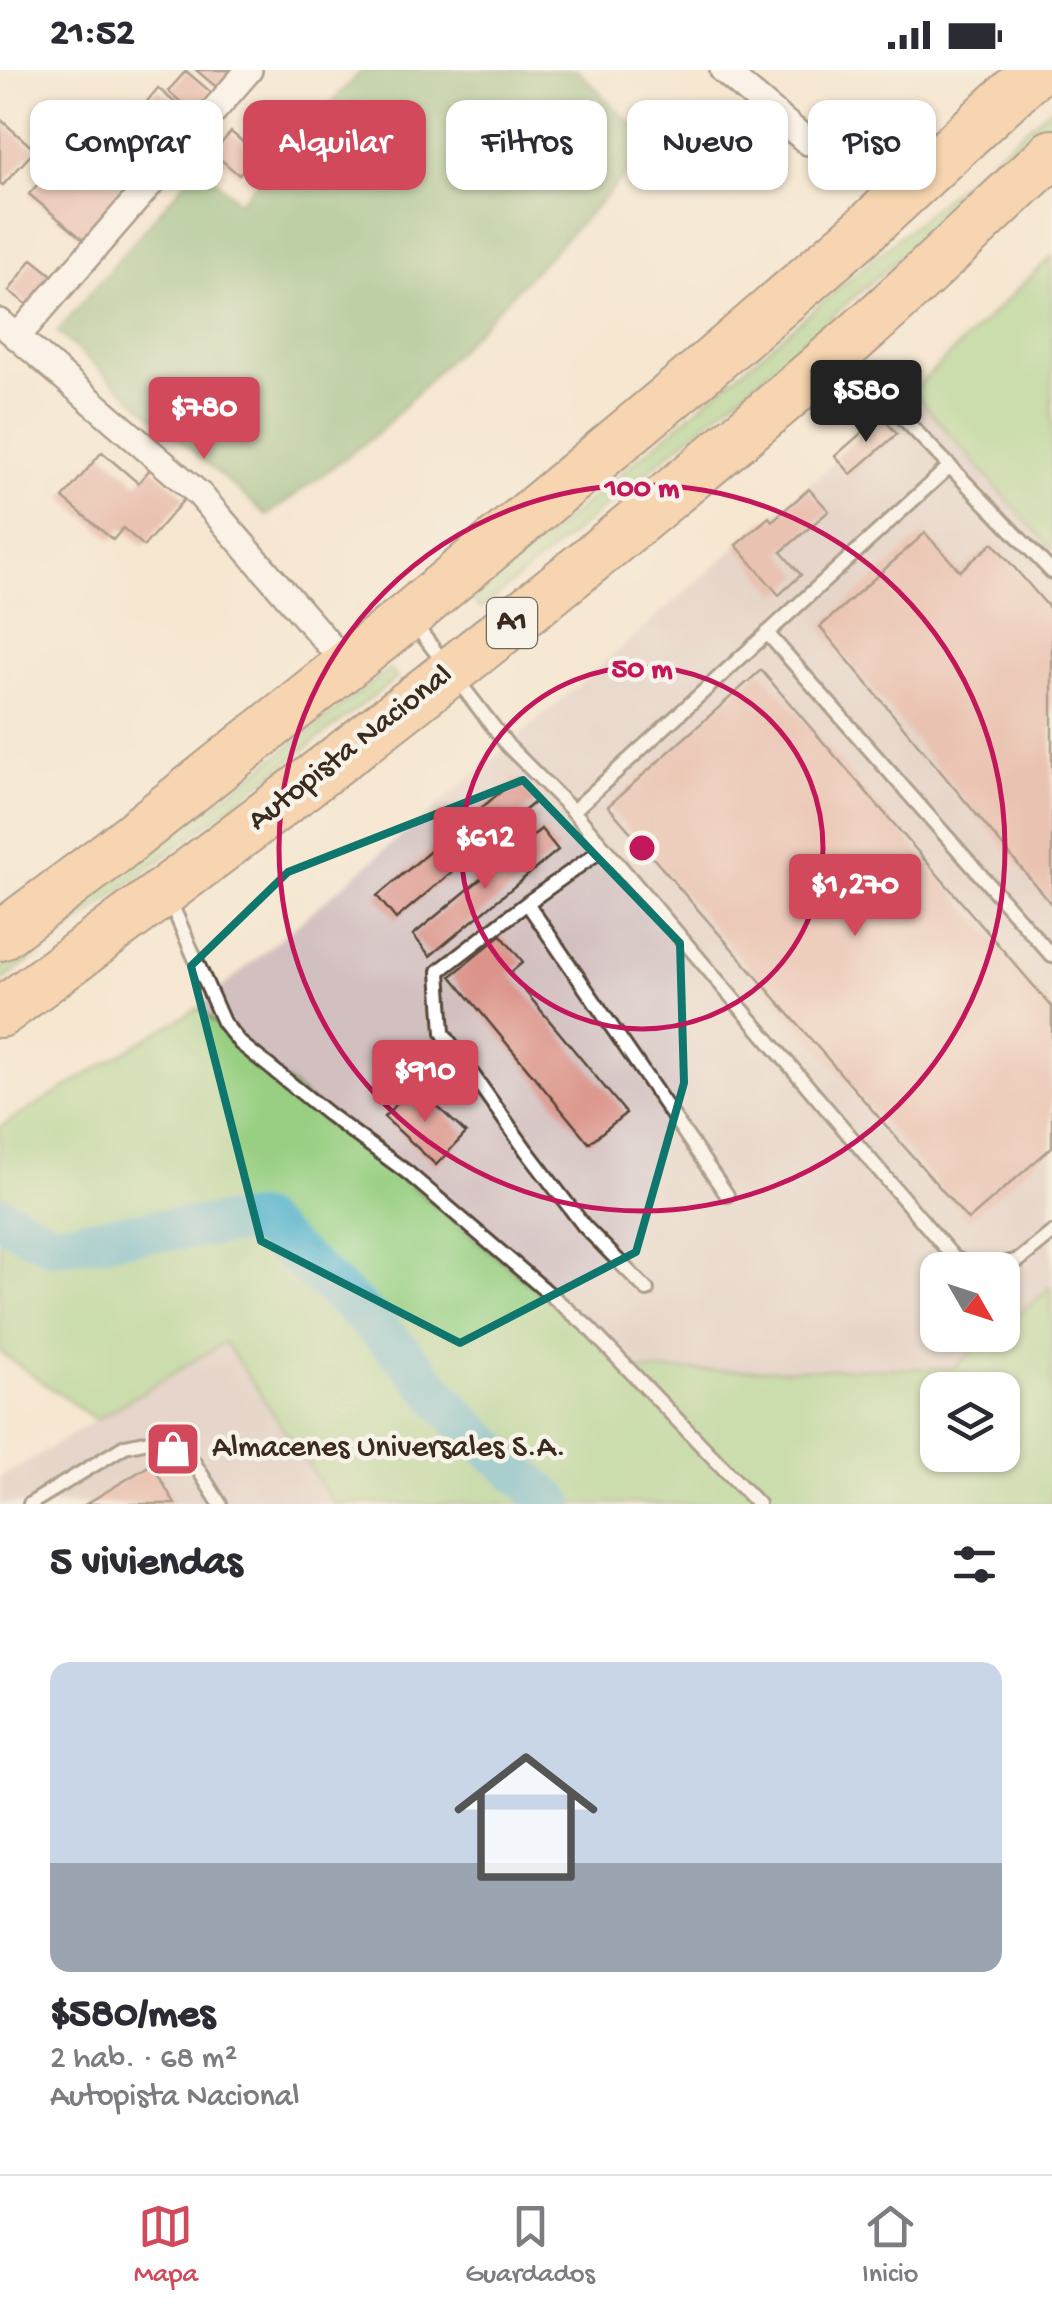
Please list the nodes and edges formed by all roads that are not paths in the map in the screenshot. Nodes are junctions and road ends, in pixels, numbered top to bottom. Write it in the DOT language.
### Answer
graph roads {
  1 [pos="249,70"];
  2 [pos="723,70"];
  3 [pos="1037,70"];
  4 [pos="808,142"];
  5 [pos="1052,154"];
  6 [pos="9,330"];
  7 [pos="839,352"];
  8 [pos="950,466"];
  9 [pos="1052,572"];
  10 [pos="408,616"];
  11 [pos="766,633"];
  12 [pos="346,664"];
  13 [pos="451,672"];
  14 [pos="573,811"];
  15 [pos="604,848"];
  16 [pos="166,892"];
  17 [pos="527,903"];
  18 [pos="0,936"];
  19 [pos="1052,956"];
  20 [pos="0,1013"];
  21 [pos="727,1194"];
  22 [pos="1052,1233"];
  23 [pos="647,1290"];
  24 [pos="30,1504"];
  25 [pos="220,1504"];
  26 [pos="758,1504"];
  1 -- 6 [label="street"];
  2 -- 4 [label="street"];
  3 -- 10 [label="highway, Autopista Nacional / A1"];
  5 -- 7 [label="highway, Autopista Nacional / A1"];
  6 -- 12 [label="street"];
  7 -- 8 [label="lane"];
  7 -- 13 [label="highway, Autopista Nacional / A1"];
  8 -- 9 [label="lane"];
  8 -- 11 [label="lane"];
  10 -- 12 [label="highway, Autopista Nacional / A1"];
  10 -- 13 [label="lane"];
  11 -- 14 [label="lane"];
  11 -- 19 [label="lane"];
  12 -- 18 [label="highway, Autopista Nacional / A1"];
  13 -- 14 [label="lane"];
  13 -- 16 [label="highway, Autopista Nacional / A1"];
  14 -- 15 [label="lane"];
  15 -- 17 [label="lane"];
  15 -- 22 [label="lane"];
  16 -- 20 [label="highway, Autopista Nacional / A1"];
  16 -- 26 [label="lane"];
  17 -- 21 [label="lane"];
  17 -- 23 [label="lane"];
  24 -- 25 [label="lane"];
}
